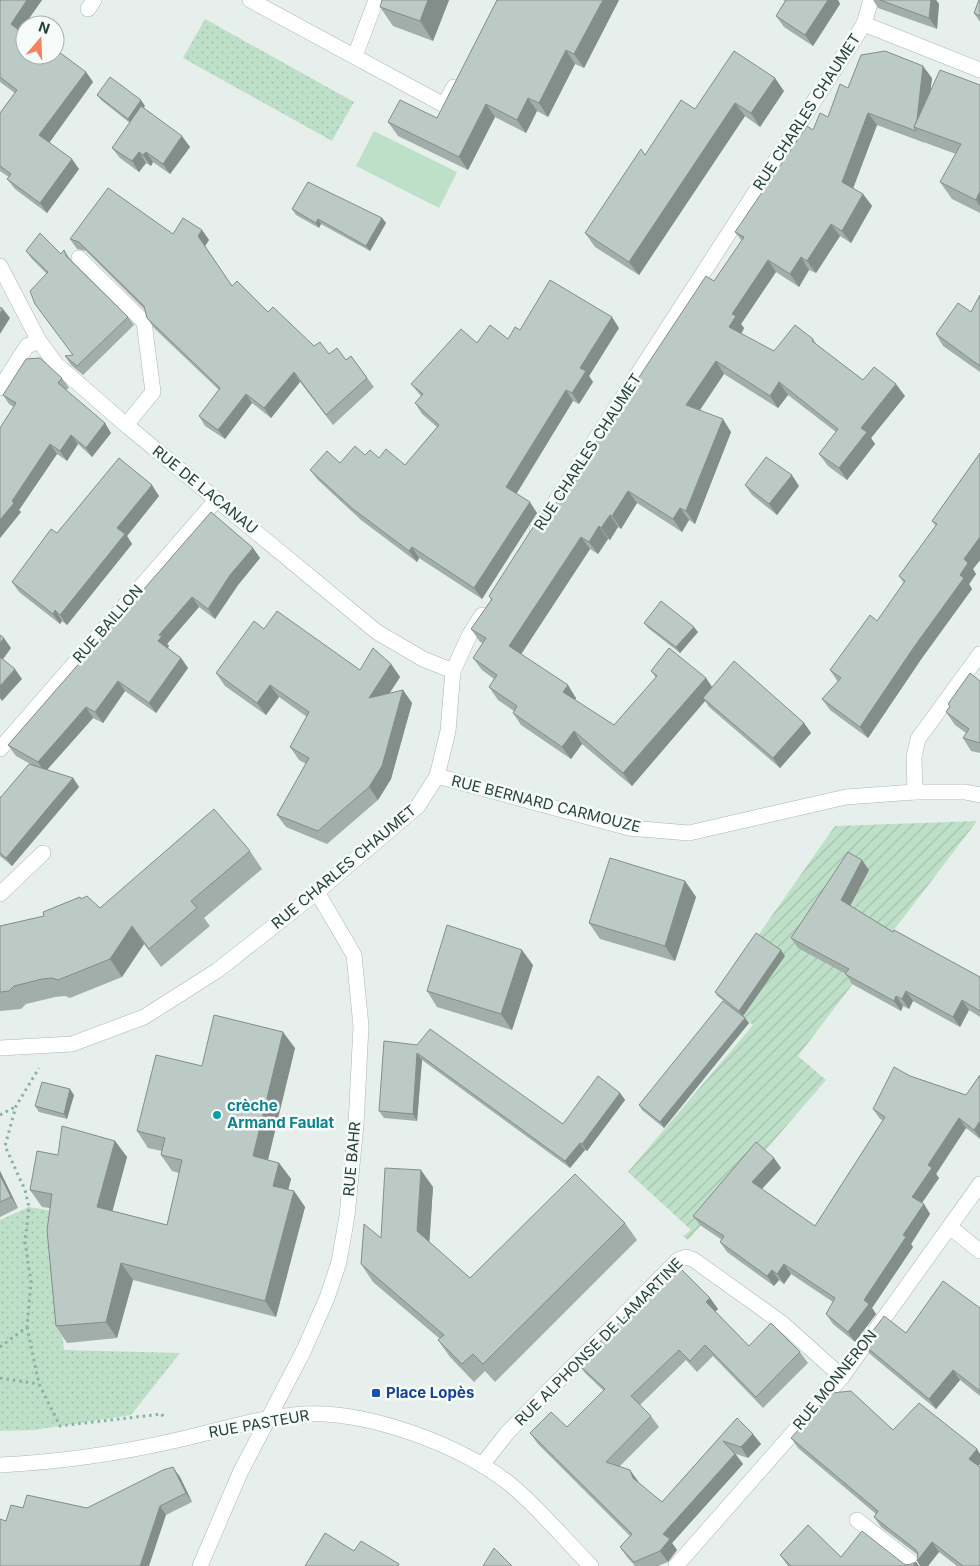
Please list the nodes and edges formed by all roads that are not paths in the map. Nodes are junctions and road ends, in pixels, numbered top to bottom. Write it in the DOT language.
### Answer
graph roads {
  1 [pos="250,0"];
  2 [pos="376,0"];
  3 [pos="871,0"];
  4 [pos="864,24"];
  5 [pos="354,56"];
  6 [pos="980,70"];
  7 [pos="461,73"];
  8 [pos="78,258"];
  9 [pos="0,266"];
  10 [pos="39,341"];
  11 [pos="0,388"];
  12 [pos="126,425"];
  13 [pos="217,499"];
  14 [pos="528,544"];
  15 [pos="491,601"];
  16 [pos="980,654"];
  17 [pos="453,671"];
  18 [pos="0,749"];
  19 [pos="437,776"];
  20 [pos="915,792"];
  21 [pos="980,795"];
  22 [pos="43,853"];
  23 [pos="317,892"];
  24 [pos="0,894"];
  25 [pos="0,1048"];
  26 [pos="980,1184"];
  27 [pos="951,1228"];
  28 [pos="980,1252"];
  29 [pos="842,1377"];
  30 [pos="268,1420"];
  31 [pos="0,1465"];
  32 [pos="482,1465"];
  33 [pos="856,1520"];
  34 [pos="200,1566"];
  35 [pos="591,1566"];
  36 [pos="676,1566"];
  37 [pos="916,1566"];
  1 -- 5 [label="street"];
  2 -- 5 [label="street"];
  3 -- 4 [label="street, RUE CHARLES CHAUMET"];
  4 -- 6 [label="street"];
  4 -- 14 [label="street, RUE CHARLES CHAUMET"];
  5 -- 7 [label="street"];
  8 -- 12 [label="street"];
  9 -- 10 [label="street, RUE DE LACANAU"];
  10 -- 11 [label="street"];
  10 -- 12 [label="street, RUE DE LACANAU"];
  12 -- 13 [label="street, RUE DE LACANAU"];
  13 -- 17 [label="street, RUE DE LACANAU"];
  13 -- 18 [label="street, RUE BAILLON"];
  15 -- 17 [label="street, RUE CHARLES CHAUMET"];
  16 -- 20 [label="street"];
  17 -- 19 [label="street, RUE CHARLES CHAUMET"];
  19 -- 20 [label="street, RUE BERNARD CARMOUZE"];
  19 -- 23 [label="street, RUE CHARLES CHAUMET"];
  20 -- 21 [label="street, RUE BERNARD CARMOUZE"];
  22 -- 24 [label="street"];
  23 -- 25 [label="street, RUE CHARLES CHAUMET"];
  23 -- 30 [label="street, RUE BAHR"];
  26 -- 27 [label="street, RUE MONNERON"];
  27 -- 28 [label="street"];
  27 -- 29 [label="street, RUE MONNERON"];
  29 -- 32 [label="street, RUE ALPHONSE DE LAMARTINE"];
  29 -- 36 [label="street, RUE MONNERON"];
  30 -- 31 [label="street, RUE PASTEUR"];
  30 -- 32 [label="street, RUE PASTEUR"];
  30 -- 34 [label="street, RUE BAHR"];
  32 -- 35 [label="street, RUE PASTEUR"];
  33 -- 37 [label="street"];
}
